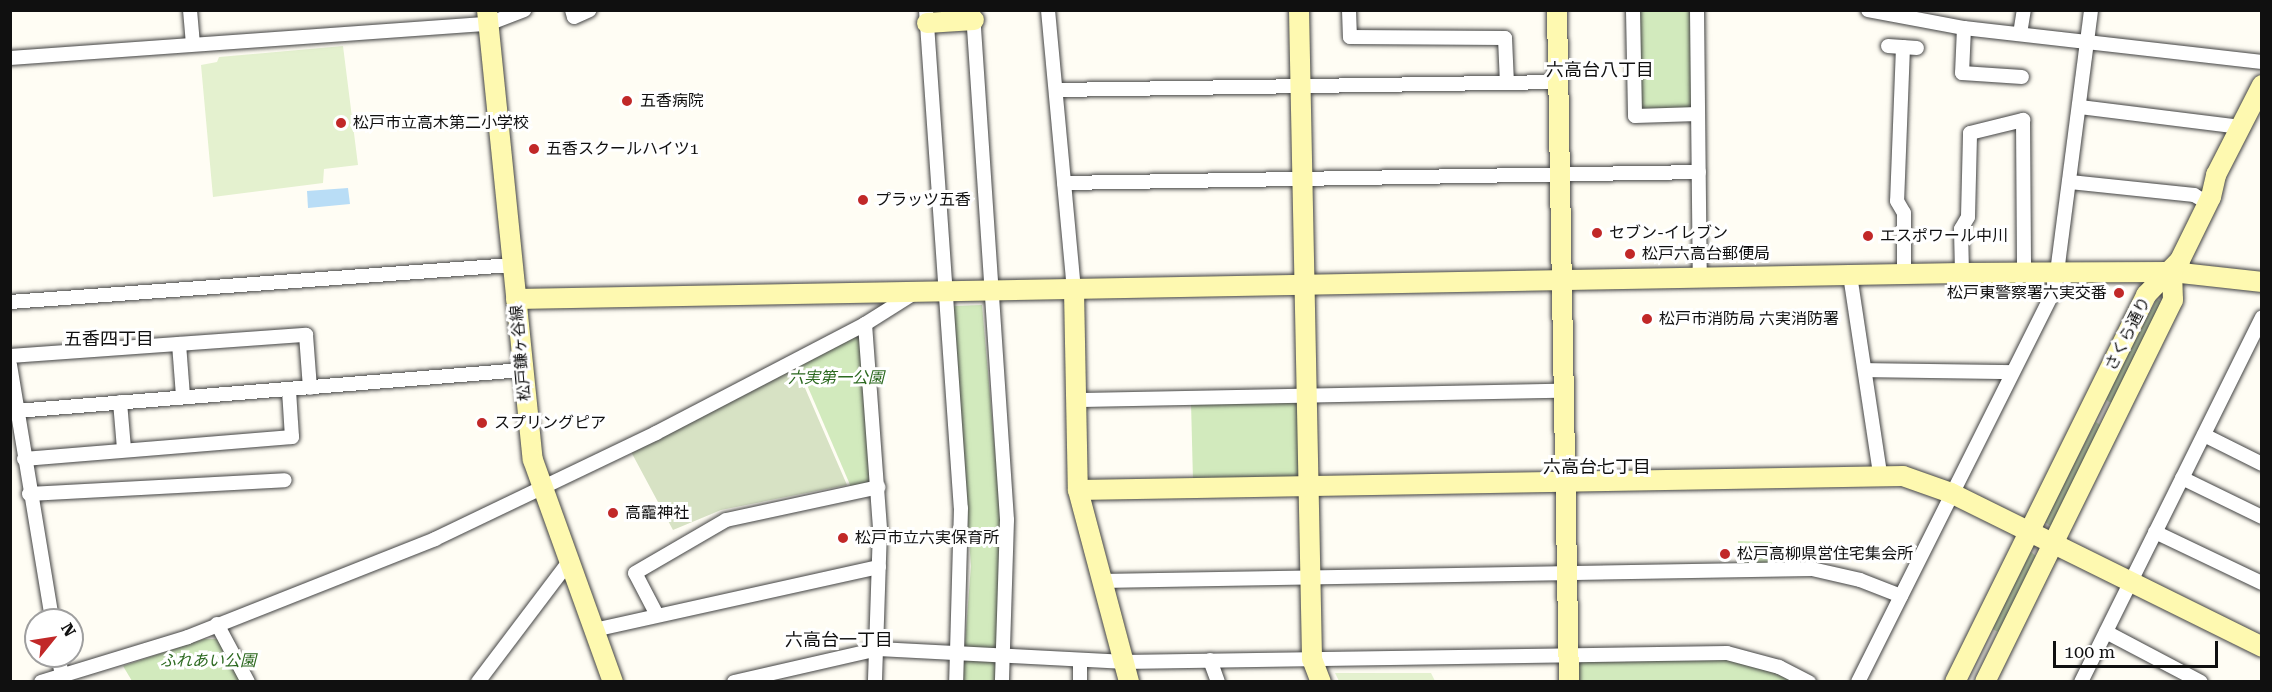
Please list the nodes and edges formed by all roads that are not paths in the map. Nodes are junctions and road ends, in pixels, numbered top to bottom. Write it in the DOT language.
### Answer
graph roads {
  1 [pos="190,10"];
  2 [pos="524,10"];
  3 [pos="572,10"];
  4 [pos="590,10"];
  5 [pos="1048,10"];
  6 [pos="1299,10"];
  7 [pos="1349,10"];
  8 [pos="1557,10"];
  9 [pos="1633,10"];
  10 [pos="1697,10"];
  11 [pos="1868,10"];
  12 [pos="2024,10"];
  13 [pos="2091,10"];
  14 [pos="974,15"];
  15 [pos="1926,16"];
  16 [pos="487,17"];
  17 [pos="927,17"];
  18 [pos="1964,28"];
  19 [pos="2020,34"];
  20 [pos="2088,42"];
  21 [pos="193,44"];
  22 [pos="1888,46"];
  23 [pos="1903,47"];
  24 [pos="1917,48"];
  25 [pos="10,58"];
  26 [pos="2262,62"];
  27 [pos="2022,77"];
  28 [pos="1558,82"];
  29 [pos="1507,83"];
  30 [pos="1301,85"];
  31 [pos="2262,85"];
  32 [pos="1056,90"];
  33 [pos="2080,107"];
  34 [pos="2260,109"];
  35 [pos="1698,114"];
  36 [pos="2239,130"];
  37 [pos="1560,172"];
  38 [pos="1699,172"];
  39 [pos="1303,178"];
  40 [pos="2070,182"];
  41 [pos="1064,183"];
  42 [pos="2209,200"];
  43 [pos="512,265"];
  44 [pos="2060,272"];
  45 [pos="2172,272"];
  46 [pos="1962,273"];
  47 [pos="2024,273"];
  48 [pos="1904,274"];
  49 [pos="1850,275"];
  50 [pos="1700,278"];
  51 [pos="1561,281"];
  52 [pos="2262,282"];
  53 [pos="1304,285"];
  54 [pos="1074,290"];
  55 [pos="947,291"];
  56 [pos="993,291"];
  57 [pos="917,292"];
  58 [pos="516,299"];
  59 [pos="10,302"];
  60 [pos="2262,317"];
  61 [pos="865,324"];
  62 [pos="179,344"];
  63 [pos="10,356"];
  64 [pos="10,365"];
  65 [pos="522,370"];
  66 [pos="1865,370"];
  67 [pos="2012,372"];
  68 [pos="309,388"];
  69 [pos="289,390"];
  70 [pos="1564,391"];
  71 [pos="1306,395"];
  72 [pos="183,396"];
  73 [pos="1076,400"];
  74 [pos="120,402"];
  75 [pos="16,411"];
  76 [pos="2204,435"];
  77 [pos="124,449"];
  78 [pos="24,459"];
  79 [pos="2262,464"];
  80 [pos="1880,474"];
  81 [pos="2182,478"];
  82 [pos="285,480"];
  83 [pos="1565,483"];
  84 [pos="1308,485"];
  85 [pos="878,487"];
  86 [pos="541,488"];
  87 [pos="1078,490"];
  88 [pos="1951,493"];
  89 [pos="29,494"];
  90 [pos="2262,517"];
  91 [pos="2030,532"];
  92 [pos="2155,532"];
  93 [pos="2052,544"];
  94 [pos="568,563"];
  95 [pos="879,567"];
  96 [pos="1566,573"];
  97 [pos="1309,576"];
  98 [pos="1100,581"];
  99 [pos="2131,583"];
  100 [pos="2262,583"];
  101 [pos="1901,596"];
  102 [pos="50,608"];
  103 [pos="657,615"];
  104 [pos="217,624"];
  105 [pos="594,630"];
  106 [pos="2106,632"];
  107 [pos="2262,647"];
  108 [pos="878,649"];
  109 [pos="958,654"];
  110 [pos="1567,656"];
  111 [pos="1004,657"];
  112 [pos="1312,659"];
  113 [pos="1210,660"];
  114 [pos="1080,661"];
  115 [pos="1122,662"];
  116 [pos="61,668"];
  117 [pos="62,675"];
  118 [pos="41,681"];
  119 [pos="249,681"];
  120 [pos="478,681"];
  121 [pos="613,681"];
  122 [pos="734,681"];
  123 [pos="875,681"];
  124 [pos="957,681"];
  125 [pos="1002,681"];
  126 [pos="1080,681"];
  127 [pos="1129,681"];
  128 [pos="1218,681"];
  129 [pos="1321,681"];
  130 [pos="1569,681"];
  131 [pos="1809,681"];
  132 [pos="1858,681"];
  133 [pos="1955,681"];
  134 [pos="1984,681"];
  135 [pos="2081,681"];
  136 [pos="2201,681"];
  1 -- 21 [label="street"];
  2 -- 16 [label="street"];
  3 -- 4 [label="street"];
  5 -- 32 [label="street"];
  6 -- 30 [label="street"];
  7 -- 29 [label="street"];
  8 -- 28 [label="street"];
  9 -- 35 [label="street"];
  10 -- 35 [label="street"];
  11 -- 15 [label="street"];
  12 -- 19 [label="street"];
  13 -- 20 [label="street"];
  14 -- 17 [label="street"];
  14 -- 56 [label="street"];
  15 -- 18 [label="street"];
  16 -- 21 [label="street"];
  16 -- 43 [label="street, 松戸鎌ヶ谷線"];
  17 -- 55 [label="street"];
  18 -- 19 [label="street"];
  18 -- 27 [label="street"];
  19 -- 20 [label="street"];
  20 -- 26 [label="street"];
  20 -- 33 [label="street"];
  21 -- 25 [label="street"];
  22 -- 23 [label="street"];
  23 -- 24 [label="street"];
  23 -- 48 [label="street"];
  28 -- 29 [label="street"];
  28 -- 37 [label="street"];
  29 -- 30 [label="street"];
  30 -- 32 [label="street"];
  30 -- 39 [label="street"];
  31 -- 36 [label="street"];
  32 -- 41 [label="street"];
  33 -- 36 [label="street"];
  33 -- 40 [label="street"];
  34 -- 42 [label="street"];
  35 -- 38 [label="street"];
  36 -- 42 [label="street"];
  37 -- 38 [label="street"];
  37 -- 39 [label="street"];
  37 -- 51 [label="street"];
  38 -- 50 [label="street"];
  39 -- 41 [label="street"];
  39 -- 53 [label="street"];
  40 -- 42 [label="street"];
  40 -- 44 [label="street"];
  41 -- 54 [label="street"];
  42 -- 45 [label="street"];
  43 -- 58 [label="street, 松戸鎌ヶ谷線"];
  43 -- 59 [label="street"];
  44 -- 45 [label="street"];
  44 -- 47 [label="street"];
  44 -- 67 [label="street"];
  45 -- 52 [label="street"];
  45 -- 91 [label="street, さくら通り"];
  45 -- 93 [label="street, さくら通り"];
  46 -- 47 [label="street"];
  46 -- 47 [label="street"];
  46 -- 48 [label="street"];
  48 -- 49 [label="street"];
  49 -- 50 [label="street"];
  49 -- 66 [label="street"];
  50 -- 51 [label="street"];
  51 -- 53 [label="street"];
  51 -- 70 [label="street"];
  53 -- 54 [label="street"];
  53 -- 71 [label="street"];
  54 -- 56 [label="street"];
  54 -- 73 [label="street"];
  55 -- 56 [label="street"];
  55 -- 57 [label="street"];
  55 -- 109 [label="street"];
  56 -- 111 [label="street"];
  57 -- 58 [label="street"];
  57 -- 61 [label="street"];
  58 -- 65 [label="street, 松戸鎌ヶ谷線"];
  60 -- 76 [label="street"];
  61 -- 85 [label="street"];
  61 -- 86 [label="street"];
  62 -- 63 [label="street"];
  62 -- 68 [label="street"];
  62 -- 72 [label="street"];
  64 -- 75 [label="street"];
  65 -- 68 [label="street"];
  65 -- 86 [label="street, 松戸鎌ヶ谷線"];
  66 -- 67 [label="street"];
  66 -- 80 [label="street"];
  67 -- 88 [label="street"];
  68 -- 69 [label="street"];
  69 -- 72 [label="street"];
  69 -- 77 [label="street"];
  70 -- 71 [label="street"];
  70 -- 83 [label="street"];
  71 -- 73 [label="street"];
  71 -- 84 [label="street"];
  72 -- 74 [label="street"];
  73 -- 87 [label="street"];
  74 -- 75 [label="street"];
  74 -- 77 [label="street"];
  75 -- 78 [label="street"];
  76 -- 79 [label="street"];
  76 -- 81 [label="street"];
  77 -- 78 [label="street"];
  78 -- 89 [label="street"];
  80 -- 83 [label="street"];
  80 -- 88 [label="street"];
  81 -- 90 [label="street"];
  81 -- 92 [label="street"];
  82 -- 89 [label="street"];
  83 -- 84 [label="street"];
  83 -- 96 [label="street"];
  84 -- 87 [label="street"];
  84 -- 97 [label="street"];
  85 -- 95 [label="street"];
  85 -- 103 [label="street"];
  86 -- 94 [label="street, 松戸鎌ヶ谷線"];
  86 -- 104 [label="street"];
  87 -- 98 [label="street"];
  88 -- 91 [label="street"];
  88 -- 101 [label="street"];
  89 -- 102 [label="street"];
  91 -- 93 [label="street"];
  91 -- 133 [label="street, さくら通り"];
  92 -- 99 [label="street"];
  92 -- 100 [label="street"];
  93 -- 99 [label="street"];
  93 -- 134 [label="street, さくら通り"];
  94 -- 105 [label="street, 松戸鎌ヶ谷線"];
  94 -- 120 [label="street"];
  95 -- 103 [label="street"];
  95 -- 108 [label="street"];
  96 -- 97 [label="street"];
  96 -- 101 [label="street"];
  96 -- 110 [label="street"];
  97 -- 98 [label="street"];
  97 -- 112 [label="street"];
  98 -- 115 [label="street"];
  99 -- 106 [label="street"];
  99 -- 107 [label="street"];
  101 -- 132 [label="street"];
  103 -- 105 [label="street"];
  104 -- 117 [label="street"];
  104 -- 119 [label="street"];
  105 -- 121 [label="street, 松戸鎌ヶ谷線"];
  106 -- 135 [label="street"];
  106 -- 136 [label="street"];
  108 -- 109 [label="street"];
  108 -- 122 [label="street"];
  108 -- 123 [label="street"];
  109 -- 111 [label="street"];
  109 -- 124 [label="street"];
  110 -- 112 [label="street"];
  110 -- 130 [label="street"];
  110 -- 131 [label="street"];
  111 -- 114 [label="street"];
  111 -- 125 [label="street"];
  112 -- 113 [label="street"];
  112 -- 129 [label="street"];
  113 -- 115 [label="street"];
  113 -- 128 [label="street"];
  114 -- 115 [label="street"];
  114 -- 126 [label="street"];
  115 -- 127 [label="street"];
  116 -- 117 [label="street"];
  117 -- 118 [label="street"];
}
